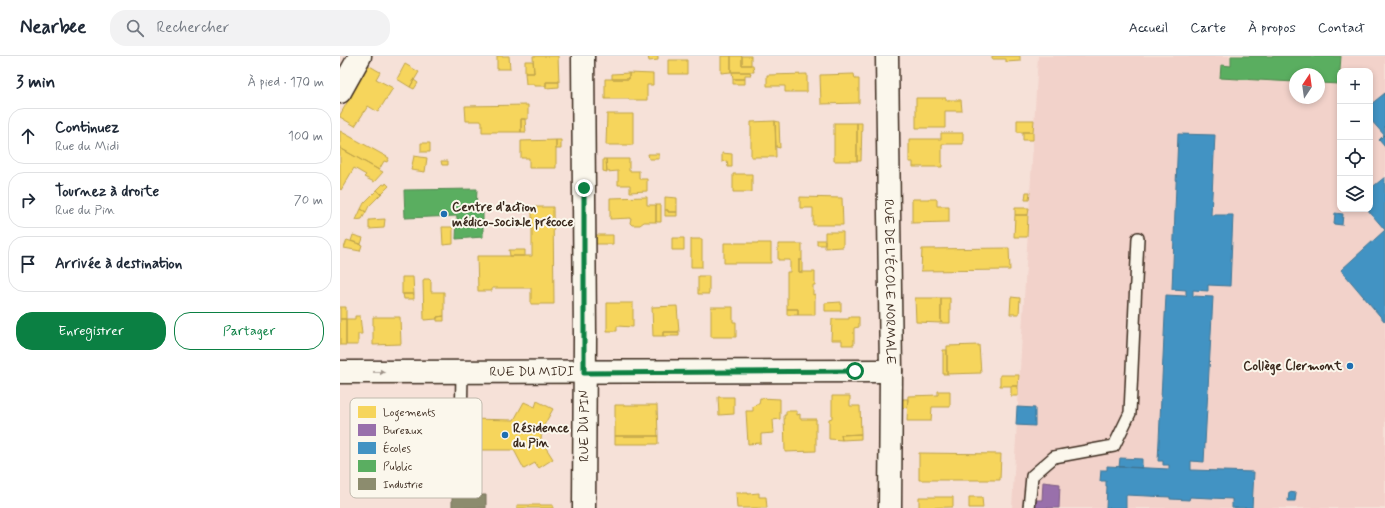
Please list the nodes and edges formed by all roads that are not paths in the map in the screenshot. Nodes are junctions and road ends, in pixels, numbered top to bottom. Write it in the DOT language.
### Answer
graph roads {
  1 [pos="360,56"];
  2 [pos="583,56"];
  3 [pos="887,56"];
  4 [pos="340,92"];
  5 [pos="1138,238"];
  6 [pos="891,371"];
  7 [pos="340,372"];
  8 [pos="462,372"];
  9 [pos="584,373"];
  10 [pos="462,398"];
  11 [pos="584,508"];
  12 [pos="890,508"];
  13 [pos="1029,508"];
  1 -- 4 [label="street"];
  2 -- 9 [label="street, RUE DU PIN"];
  3 -- 6 [label="street, RUE DE L'ÉCOLE NORMALE"];
  5 -- 13 [label="lane"];
  6 -- 9 [label="street, RUE DU MIDI"];
  6 -- 12 [label="street, RUE DE L'ÉCOLE NORMALE"];
  7 -- 8 [label="street, RUE DU MIDI, one-way"];
  8 -- 9 [label="street, RUE DU MIDI"];
  8 -- 10 [label="lane"];
  9 -- 11 [label="street, RUE DU PIN"];
}
